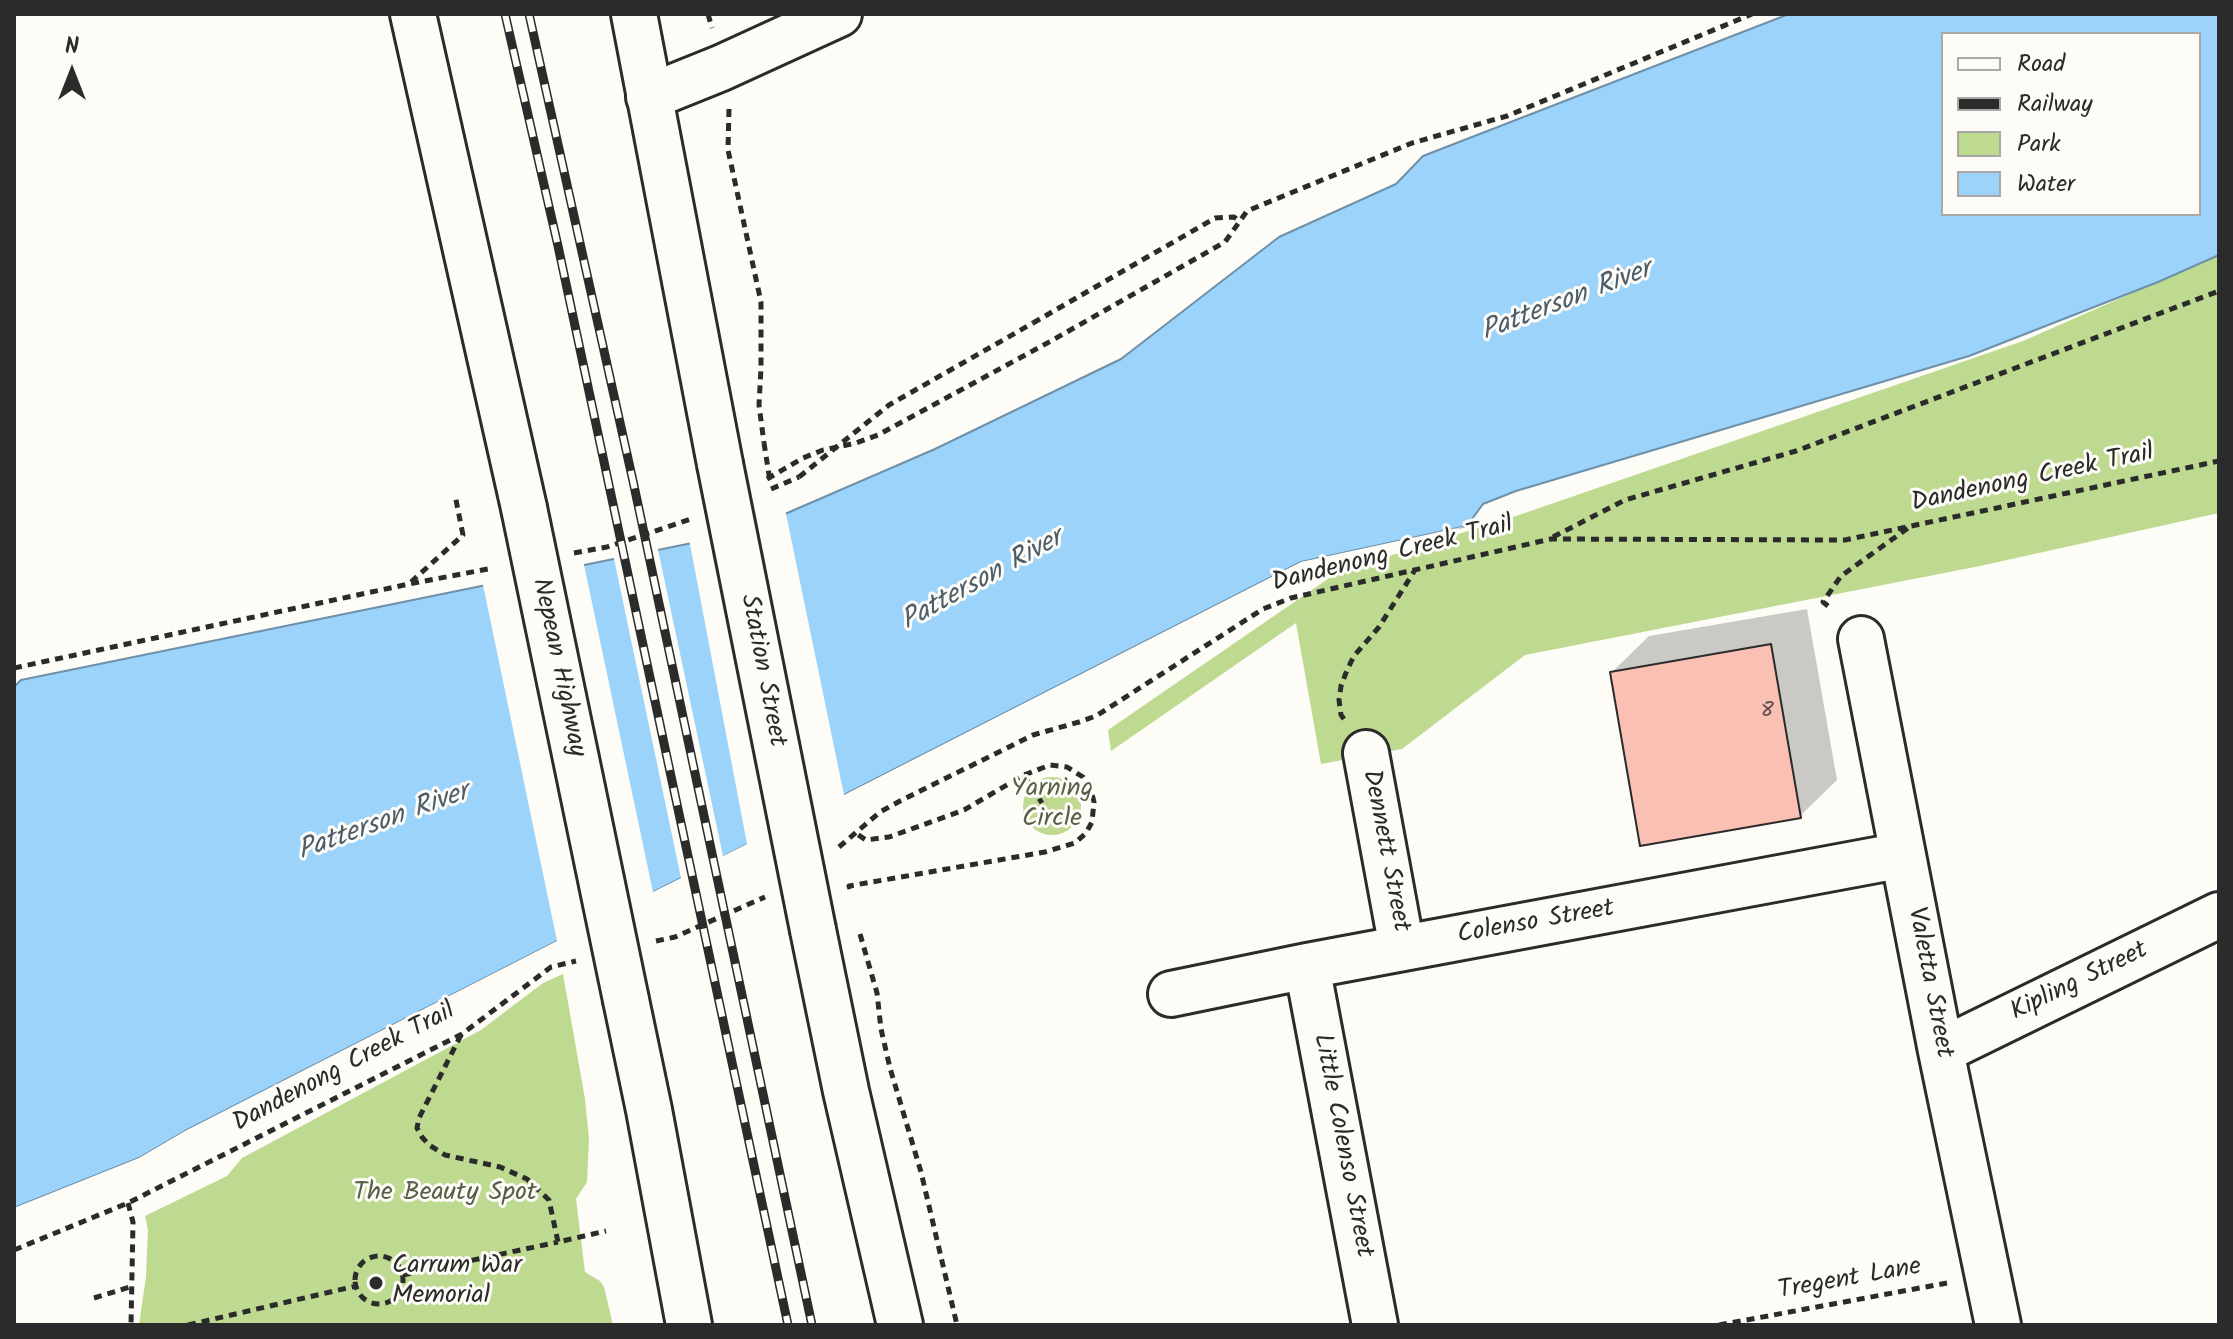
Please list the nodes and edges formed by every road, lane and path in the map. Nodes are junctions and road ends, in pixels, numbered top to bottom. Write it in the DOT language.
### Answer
graph roads {
  1 [pos="413,14"];
  2 [pos="634,14"];
  3 [pos="708,14"];
  4 [pos="839,14"];
  5 [pos="1752,14"];
  6 [pos="721,68"];
  7 [pos="649,97"];
  8 [pos="1239,221"];
  9 [pos="2219,291"];
  10 [pos="764,443"];
  11 [pos="2219,461"];
  12 [pos="737,475"];
  13 [pos="771,489"];
  14 [pos="455,495"];
  15 [pos="702,515"];
  16 [pos="1912,526"];
  17 [pos="1551,539"];
  18 [pos="561,555"];
  19 [pos="500,567"];
  20 [pos="1415,570"];
  21 [pos="409,584"];
  22 [pos="1828,606"];
  23 [pos="1861,639"];
  24 [pos="14,668"];
  25 [pos="1366,753"];
  26 [pos="1024,775"];
  27 [pos="1042,803"];
  28 [pos="854,832"];
  29 [pos="834,852"];
  30 [pos="1903,855"];
  31 [pos="849,886"];
  32 [pos="768,896"];
  33 [pos="2219,915"];
  34 [pos="861,936"];
  35 [pos="644,944"];
  36 [pos="1402,948"];
  37 [pos="582,959"];
  38 [pos="1307,966"];
  39 [pos="1171,994"];
  40 [pos="462,1034"];
  41 [pos="1941,1051"];
  42 [pos="128,1203"];
  43 [pos="606,1231"];
  44 [pos="558,1242"];
  45 [pos="14,1250"];
  46 [pos="403,1275"];
  47 [pos="1988,1275"];
  48 [pos="133,1286"];
  49 [pos="356,1286"];
  50 [pos="94,1298"];
  51 [pos="131,1325"];
  52 [pos="188,1325"];
  53 [pos="689,1325"];
  54 [pos="900,1325"];
  55 [pos="957,1325"];
  56 [pos="1375,1325"];
  57 [pos="1719,1325"];
  58 [pos="1998,1325"];
  1 -- 53 [label="main road, Nepean Highway, bridge"];
  2 -- 7 [label="main road, Station Street"];
  3 -- 6 [label="path"];
  4 -- 6 [label="main road"];
  5 -- 8 [label="path"];
  6 -- 7 [label="main road"];
  6 -- 10 [label="path"];
  7 -- 12 [label="main road, Station Street"];
  8 -- 12 [label="path"];
  8 -- 13 [label="path, bridge"];
  9 -- 17 [label="path"];
  11 -- 16 [label="path, Dandenong Creek Trail"];
  12 -- 54 [label="main road, Station Street, bridge"];
  14 -- 21 [label="path"];
  15 -- 18 [label="path"];
  16 -- 17 [label="path, Dandenong Creek Trail"];
  16 -- 22 [label="path"];
  17 -- 20 [label="path, Dandenong Creek Trail"];
  19 -- 21 [label="path"];
  20 -- 25 [label="path"];
  20 -- 28 [label="path, Dandenong Creek Trail"];
  21 -- 24 [label="path"];
  23 -- 30 [label="main road, Valetta Street"];
  25 -- 36 [label="main road, Dennett Street"];
  26 -- 27 [label="path"];
  26 -- 28 [label="path"];
  26 -- 31 [label="path"];
  28 -- 29 [label="path, Dandenong Creek Trail"];
  30 -- 36 [label="main road, Colenso Street"];
  30 -- 41 [label="main road, Valetta Street"];
  32 -- 35 [label="path"];
  33 -- 41 [label="main road, Kipling Street"];
  34 -- 55 [label="path"];
  36 -- 38 [label="main road, Colenso Street"];
  37 -- 40 [label="path, Dandenong Creek Trail"];
  38 -- 39 [label="main road, Colenso Street"];
  38 -- 56 [label="main road, Little Colenso Street"];
  40 -- 42 [label="path, Dandenong Creek Trail"];
  40 -- 44 [label="path"];
  41 -- 47 [label="main road, Valetta Street"];
  42 -- 45 [label="path, Dandenong Creek Trail"];
  42 -- 48 [label="path"];
  43 -- 44 [label="path"];
  44 -- 46 [label="path"];
  46 -- 49 [label="path"];
  46 -- 49 [label="path"];
  47 -- 57 [label="path, Tregent Lane"];
  47 -- 58 [label="main road, Valetta Street"];
  48 -- 50 [label="path"];
  48 -- 51 [label="path"];
  49 -- 52 [label="path"];
}
